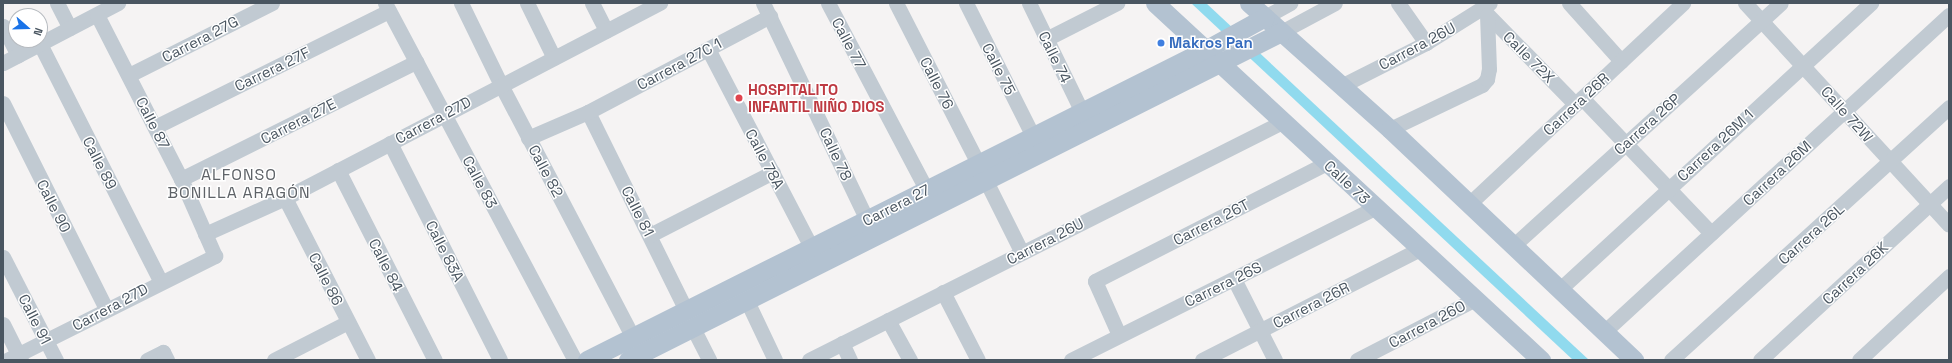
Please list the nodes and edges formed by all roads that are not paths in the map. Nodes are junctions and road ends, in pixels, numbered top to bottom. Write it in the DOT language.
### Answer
graph roads {
  1 [pos="57,3"];
  2 [pos="118,3"];
  3 [pos="272,3"];
  4 [pos="461,3"];
  5 [pos="527,3"];
  6 [pos="592,3"];
  7 [pos="660,3"];
  8 [pos="828,3"];
  9 [pos="896,3"];
  10 [pos="966,3"];
  11 [pos="1029,3"];
  12 [pos="1117,3"];
  13 [pos="1155,3"];
  14 [pos="1249,3"];
  15 [pos="1290,3"];
  16 [pos="1335,3"];
  17 [pos="1398,3"];
  18 [pos="1569,3"];
  19 [pos="1683,3"];
  20 [pos="1745,3"];
  21 [pos="1781,3"];
  22 [pos="1871,3"];
  23 [pos="387,7"];
  24 [pos="1487,9"];
  25 [pos="766,10"];
  26 [pos="97,15"];
  27 [pos="1949,15"];
  28 [pos="1265,17"];
  29 [pos="1761,20"];
  30 [pos="3,26"];
  31 [pos="70,28"];
  32 [pos="606,31"];
  33 [pos="1281,32"];
  34 [pos="1046,39"];
  35 [pos="48,40"];
  36 [pos="1426,43"];
  37 [pos="32,48"];
  38 [pos="42,48"];
  39 [pos="708,49"];
  40 [pos="1205,50"];
  41 [pos="18,55"];
  42 [pos="554,58"];
  43 [pos="1621,61"];
  44 [pos="416,62"];
  45 [pos="3,63"];
  46 [pos="1219,64"];
  47 [pos="1803,64"];
  48 [pos="129,75"];
  49 [pos="500,85"];
  50 [pos="1341,86"];
  51 [pos="1579,101"];
  52 [pos="3,103"];
  53 [pos="1949,107"];
  54 [pos="1844,111"];
  55 [pos="588,112"];
  56 [pos="1082,112"];
  57 [pos="444,114"];
  58 [pos="1282,122"];
  59 [pos="155,127"];
  60 [pos="1390,129"];
  61 [pos="1033,136"];
  62 [pos="528,138"];
  63 [pos="390,143"];
  64 [pos="1625,143"];
  65 [pos="1890,162"];
  66 [pos="978,163"];
  67 [pos="1327,163"];
  68 [pos="338,170"];
  69 [pos="773,172"];
  70 [pos="181,179"];
  71 [pos="986,181"];
  72 [pos="1949,186"];
  73 [pos="1669,187"];
  74 [pos="926,189"];
  75 [pos="285,198"];
  76 [pos="1469,204"];
  77 [pos="1930,204"];
  78 [pos="1375,208"];
  79 [pos="867,220"];
  80 [pos="1949,225"];
  81 [pos="1712,233"];
  82 [pos="205,234"];
  83 [pos="650,235"];
  84 [pos="1514,246"];
  85 [pos="811,247"];
  86 [pos="1420,249"];
  87 [pos="1022,253"];
  88 [pos="214,256"];
  89 [pos="3,257"];
  90 [pos="1949,276"];
  91 [pos="1234,279"];
  92 [pos="160,281"];
  93 [pos="1560,289"];
  94 [pos="943,292"];
  95 [pos="1475,299"];
  96 [pos="746,301"];
  97 [pos="106,309"];
  98 [pos="689,319"];
  99 [pos="888,320"];
  100 [pos="348,322"];
  101 [pos="3,324"];
  102 [pos="1260,331"];
  103 [pos="1605,331"];
  104 [pos="1119,335"];
  105 [pos="633,337"];
  106 [pos="46,341"];
  107 [pos="842,343"];
  108 [pos="165,356"];
  109 [pos="15,358"];
  110 [pos="639,358"];
  111 [pos="56,360"];
  112 [pos="147,360"];
  113 [pos="274,360"];
  114 [pos="368,360"];
  115 [pos="435,360"];
  116 [pos="500,360"];
  117 [pos="575,360"];
  118 [pos="587,360"];
  119 [pos="709,360"];
  120 [pos="775,360"];
  121 [pos="809,360"];
  122 [pos="850,360"];
  123 [pos="910,360"];
  124 [pos="978,360"];
  125 [pos="1071,360"];
  126 [pos="1202,360"];
  127 [pos="1275,360"];
  128 [pos="1357,360"];
  129 [pos="1541,360"];
  130 [pos="1634,360"];
  131 [pos="1671,360"];
  132 [pos="1760,360"];
  133 [pos="1859,360"];
  1 -- 31 [label="street"];
  2 -- 26 [label="street"];
  3 -- 48 [label="street, Carrera 27G"];
  4 -- 49 [label="street, Calle 82"];
  5 -- 42 [label="street"];
  6 -- 32 [label="street"];
  7 -- 32 [label="street, Carrera 27D"];
  8 -- 74 [label="street, Calle 77"];
  9 -- 66 [label="street, Calle 76"];
  10 -- 61 [label="street, Calle 75"];
  11 -- 34 [label="street, Calle 74"];
  12 -- 34 [label="street"];
  13 -- 40 [label="main road, Calle 73"];
  14 -- 28 [label="main road"];
  15 -- 28 [label="street"];
  16 -- 33 [label="street"];
  17 -- 36 [label="street"];
  18 -- 43 [label="street"];
  19 -- 43 [label="street, Carrera 26R"];
  20 -- 29 [label="street, Calle 72W"];
  21 -- 29 [label="street, Carrera 26P"];
  22 -- 47 [label="street, Carrera 26M 1"];
  23 -- 44 [label="street, Calle 83"];
  23 -- 59 [label="street, Carrera 27F"];
  24 -- 36 [label="street, Carrera 26U"];
  24 -- 51 [label="street, Calle 72X"];
  24 -- 60 [label="street"];
  25 -- 39 [label="street, Carrera 27C 1"];
  25 -- 79 [label="street, Calle 78"];
  26 -- 31 [label="street"];
  26 -- 48 [label="street, Calle 87"];
  27 -- 54 [label="street, Carrera 26M"];
  28 -- 33 [label="main road"];
  28 -- 40 [label="main road"];
  29 -- 47 [label="street, Calle 72W"];
  29 -- 64 [label="street, Carrera 26P"];
  30 -- 41 [label="street"];
  31 -- 35 [label="street"];
  32 -- 42 [label="street, Carrera 27D"];
  33 -- 46 [label="main road"];
  33 -- 50 [label="main road"];
  34 -- 56 [label="street, Calle 74"];
  36 -- 50 [label="street, Carrera 26U"];
  37 -- 41 [label="street"];
  38 -- 92 [label="street, Calle 89"];
  39 -- 55 [label="street, Carrera 27C 1"];
  39 -- 69 [label="street, Calle 78A"];
  40 -- 46 [label="main road, Calle 73"];
  40 -- 56 [label="main road, Carrera 27"];
  41 -- 45 [label="street"];
  42 -- 49 [label="street, Carrera 27D"];
  43 -- 51 [label="street, Carrera 26R"];
  44 -- 57 [label="street, Calle 83"];
  44 -- 70 [label="street, Carrera 27E"];
  46 -- 58 [label="main road, Calle 73"];
  46 -- 71 [label="main road, Carrera 27"];
  47 -- 54 [label="street, Calle 72W"];
  47 -- 73 [label="street, Carrera 26M 1"];
  48 -- 59 [label="street, Calle 87"];
  49 -- 57 [label="street, Carrera 27D"];
  49 -- 62 [label="street, Calle 82"];
  50 -- 60 [label="main road"];
  51 -- 64 [label="street, Calle 72X"];
  51 -- 76 [label="street, Carrera 26R"];
  52 -- 97 [label="street, Calle 90"];
  53 -- 65 [label="street, Carrera 26L"];
  54 -- 65 [label="street, Calle 72W"];
  54 -- 81 [label="street, Carrera 26M"];
  55 -- 62 [label="street, Carrera 27C 1"];
  55 -- 83 [label="street, Calle 81"];
  56 -- 61 [label="main road, Carrera 27"];
  57 -- 63 [label="street, Carrera 27D"];
  57 -- 117 [label="street, Calle 83"];
  58 -- 67 [label="main road, Calle 73"];
  58 -- 87 [label="street, Carrera 26U"];
  59 -- 70 [label="street, Calle 87"];
  60 -- 76 [label="main road"];
  61 -- 66 [label="main road, Carrera 27"];
  62 -- 105 [label="street, Calle 82"];
  63 -- 68 [label="street, Carrera 27D"];
  63 -- 116 [label="street, Calle 83A"];
  64 -- 73 [label="street, Calle 72X"];
  64 -- 84 [label="street, Carrera 26P"];
  65 -- 77 [label="street, Calle 72W"];
  65 -- 131 [label="street, Carrera 26L"];
  66 -- 74 [label="main road, Carrera 27"];
  67 -- 78 [label="main road, Calle 73"];
  67 -- 104 [label="street, Carrera 26T"];
  68 -- 75 [label="street, Carrera 27D"];
  68 -- 115 [label="street, Calle 84"];
  69 -- 83 [label="street"];
  69 -- 85 [label="street, Calle 78A"];
  70 -- 82 [label="street, Calle 87"];
  71 -- 87 [label="street"];
  71 -- 96 [label="main road, Carrera 27"];
  72 -- 77 [label="street, Carrera 26K"];
  73 -- 81 [label="street, Calle 72X"];
  73 -- 93 [label="street, Carrera 26M 1"];
  74 -- 79 [label="main road, Carrera 27"];
  75 -- 82 [label="street, Carrera 27D"];
  75 -- 100 [label="street, Calle 86"];
  76 -- 84 [label="main road"];
  77 -- 80 [label="street, Calle 72W"];
  77 -- 132 [label="street, Carrera 26K"];
  78 -- 86 [label="main road, Calle 73"];
  78 -- 91 [label="street, Carrera 26S"];
  79 -- 85 [label="main road, Carrera 27"];
  81 -- 103 [label="street, Carrera 26M"];
  82 -- 88 [label="street, Calle 87"];
  83 -- 98 [label="street, Calle 81"];
  84 -- 93 [label="main road"];
  85 -- 98 [label="main road, Carrera 27"];
  86 -- 95 [label="main road, Calle 73"];
  86 -- 102 [label="street, Carrera 26R"];
  87 -- 94 [label="street, Carrera 26U"];
  88 -- 92 [label="street, Carrera 27D"];
  89 -- 106 [label="street, Calle 91"];
  90 -- 133 [label="street"];
  91 -- 102 [label="street"];
  91 -- 104 [label="street, Carrera 26S"];
  92 -- 97 [label="street, Carrera 27D"];
  93 -- 103 [label="main road"];
  94 -- 99 [label="street, Carrera 26U"];
  94 -- 124 [label="street"];
  95 -- 128 [label="street, Carrera 26O"];
  95 -- 129 [label="main road, Calle 73"];
  96 -- 98 [label="main road, Carrera 27"];
  96 -- 120 [label="street"];
  97 -- 106 [label="street, Carrera 27D"];
  98 -- 105 [label="main road, Carrera 27"];
  98 -- 110 [label="main road, Carrera 27"];
  98 -- 119 [label="street, Calle 81"];
  99 -- 107 [label="street, Carrera 26U"];
  99 -- 123 [label="street"];
  100 -- 113 [label="street"];
  100 -- 114 [label="street, Calle 86"];
  101 -- 109 [label="street, Calle 91"];
  102 -- 126 [label="street, Carrera 26R"];
  102 -- 127 [label="street"];
  103 -- 130 [label="main road"];
  104 -- 125 [label="street, Carrera 26S"];
  105 -- 118 [label="main road, Carrera 27"];
  106 -- 109 [label="street, Carrera 27D"];
  106 -- 111 [label="street, Calle 91"];
  107 -- 121 [label="street, Carrera 26U"];
  107 -- 122 [label="street"];
  108 -- 112 [label="street"];
}
